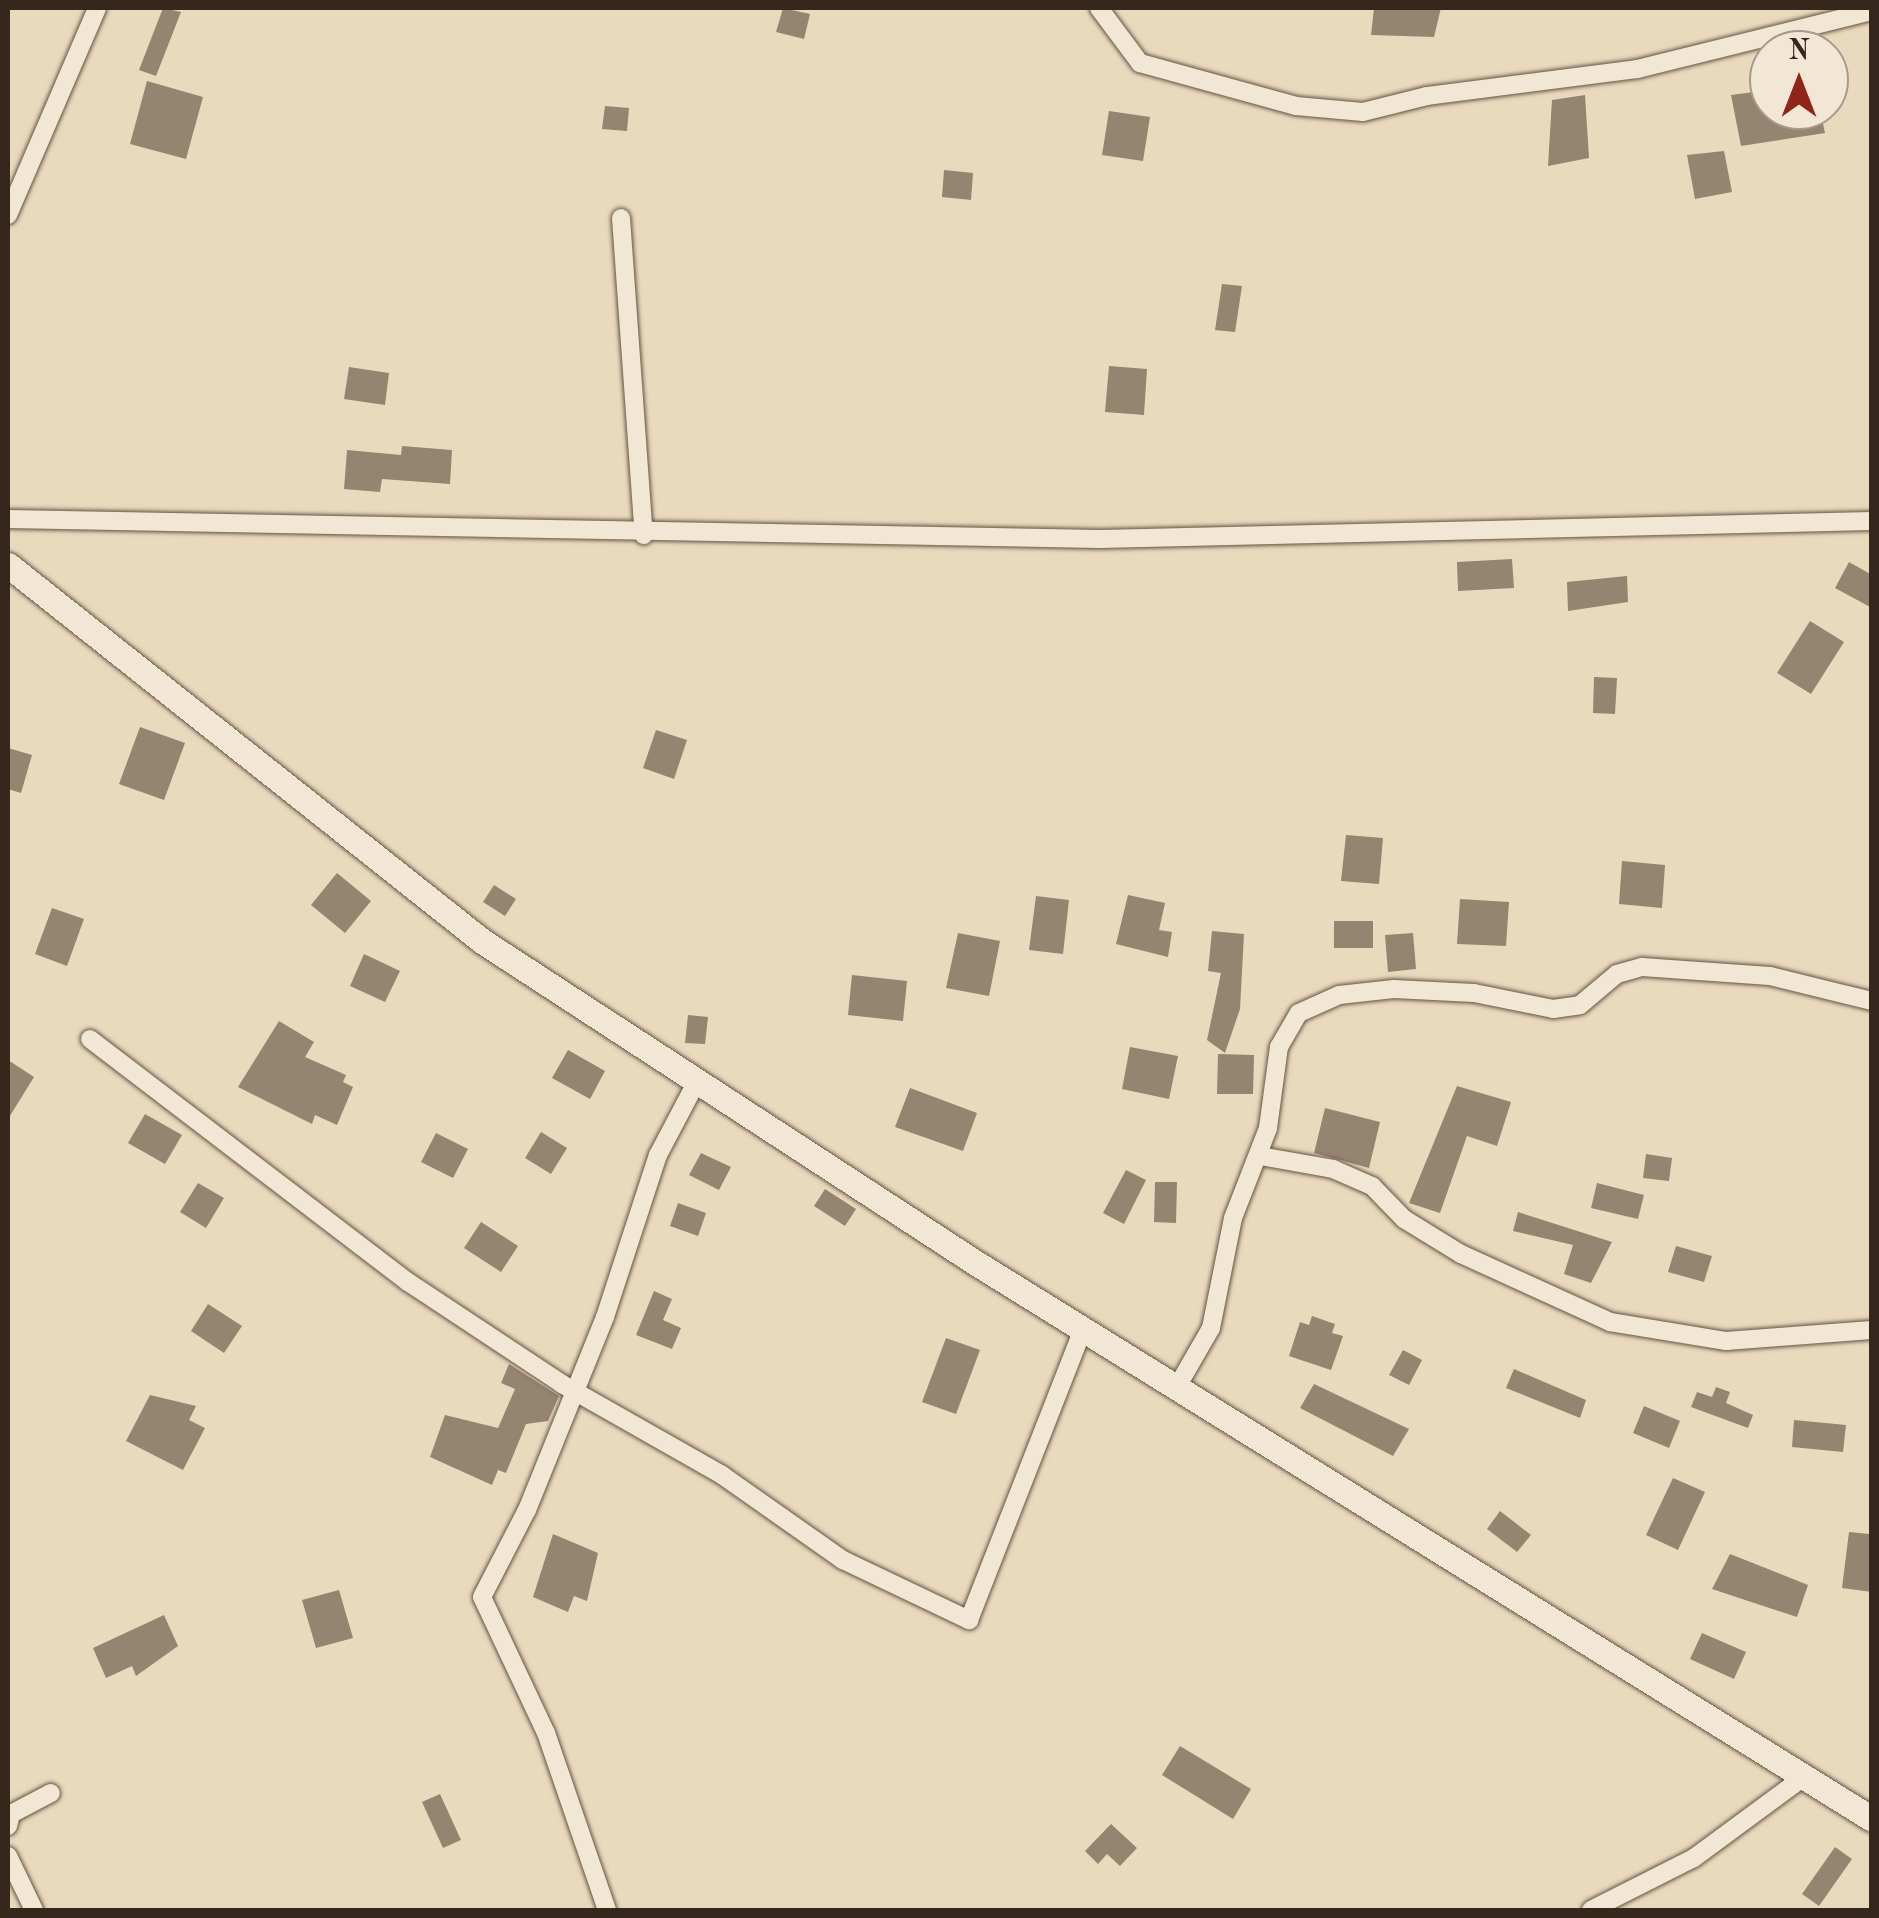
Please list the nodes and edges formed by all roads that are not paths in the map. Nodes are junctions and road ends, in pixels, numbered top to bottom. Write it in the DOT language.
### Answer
graph roads {
  1 [pos="97,8"];
  2 [pos="1099,8"];
  3 [pos="1872,11"];
  4 [pos="8,215"];
  5 [pos="621,218"];
  6 [pos="8,519"];
  7 [pos="1872,521"];
  8 [pos="644,535"];
  9 [pos="8,565"];
  10 [pos="1872,1001"];
  11 [pos="90,1039"];
  12 [pos="698,1081"];
  13 [pos="1260,1156"];
  14 [pos="1083,1329"];
  15 [pos="1872,1330"];
  16 [pos="1177,1387"];
  17 [pos="571,1390"];
  18 [pos="1804,1778"];
  19 [pos="51,1792"];
  20 [pos="1872,1819"];
  21 [pos="8,1826"];
  22 [pos="8,1856"];
  23 [pos="34,1910"];
  24 [pos="607,1910"];
  25 [pos="1590,1910"];
  1 -- 4 [label="street"];
  2 -- 3 [label="street"];
  5 -- 8 [label="street"];
  6 -- 8 [label="street"];
  7 -- 8 [label="street"];
  9 -- 12 [label="main road"];
  10 -- 13 [label="street"];
  11 -- 17 [label="street"];
  12 -- 14 [label="main road"];
  12 -- 17 [label="street"];
  13 -- 15 [label="street"];
  13 -- 16 [label="street"];
  14 -- 16 [label="main road"];
  14 -- 17 [label="street"];
  16 -- 18 [label="main road"];
  17 -- 24 [label="street"];
  18 -- 20 [label="main road"];
  18 -- 25 [label="street"];
  19 -- 21 [label="street"];
  22 -- 23 [label="street"];
}
